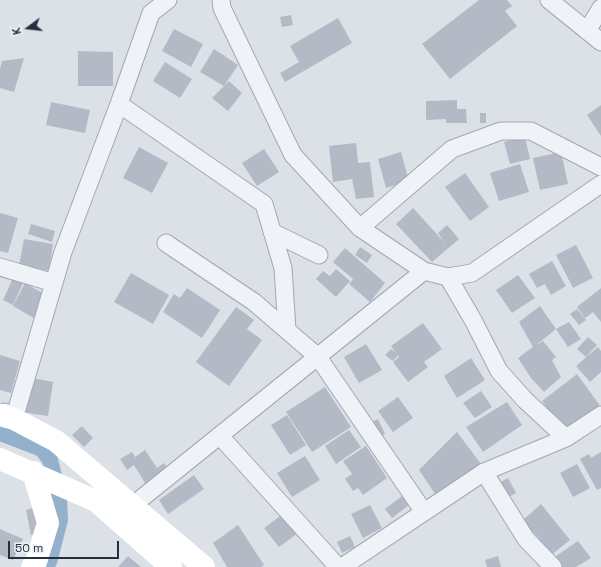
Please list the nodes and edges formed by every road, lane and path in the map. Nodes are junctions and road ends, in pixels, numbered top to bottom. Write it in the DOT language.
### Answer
graph roads {
  1 [pos="168,0"];
  2 [pos="221,0"];
  3 [pos="549,0"];
  4 [pos="601,8"];
  5 [pos="587,31"];
  6 [pos="601,42"];
  7 [pos="119,104"];
  8 [pos="601,167"];
  9 [pos="601,184"];
  10 [pos="360,228"];
  11 [pos="272,232"];
  12 [pos="166,243"];
  13 [pos="319,255"];
  14 [pos="0,267"];
  15 [pos="424,271"];
  16 [pos="448,277"];
  17 [pos="54,283"];
  18 [pos="287,330"];
  19 [pos="318,358"];
  20 [pos="5,414"];
  21 [pos="600,417"];
  22 [pos="220,436"];
  23 [pos="566,438"];
  24 [pos="0,459"];
  25 [pos="484,472"];
  26 [pos="41,476"];
  27 [pos="132,506"];
  28 [pos="424,512"];
  29 [pos="32,567"];
  30 [pos="171,567"];
  31 [pos="204,567"];
  32 [pos="338,567"];
  33 [pos="342,567"];
  34 [pos="553,567"];
  1 -- 7 [label="street"];
  2 -- 10 [label="street"];
  3 -- 5 [label="street"];
  4 -- 5 [label="street"];
  5 -- 6 [label="street"];
  7 -- 11 [label="street"];
  7 -- 17 [label="street"];
  8 -- 10 [label="street"];
  9 -- 16 [label="street"];
  10 -- 15 [label="street"];
  11 -- 13 [label="street"];
  11 -- 18 [label="street"];
  12 -- 18 [label="street"];
  14 -- 17 [label="street"];
  15 -- 16 [label="street"];
  15 -- 19 [label="street"];
  16 -- 23 [label="street"];
  17 -- 20 [label="street"];
  18 -- 19 [label="street"];
  19 -- 22 [label="street"];
  19 -- 28 [label="street"];
  20 -- 27 [label="main road"];
  21 -- 23 [label="street"];
  22 -- 27 [label="street"];
  22 -- 32 [label="street"];
  23 -- 25 [label="street"];
  24 -- 26 [label="main road"];
  25 -- 28 [label="street"];
  25 -- 34 [label="street"];
  26 -- 29 [label="main road"];
  26 -- 30 [label="main road"];
  27 -- 31 [label="main road"];
  28 -- 33 [label="street"];
}
